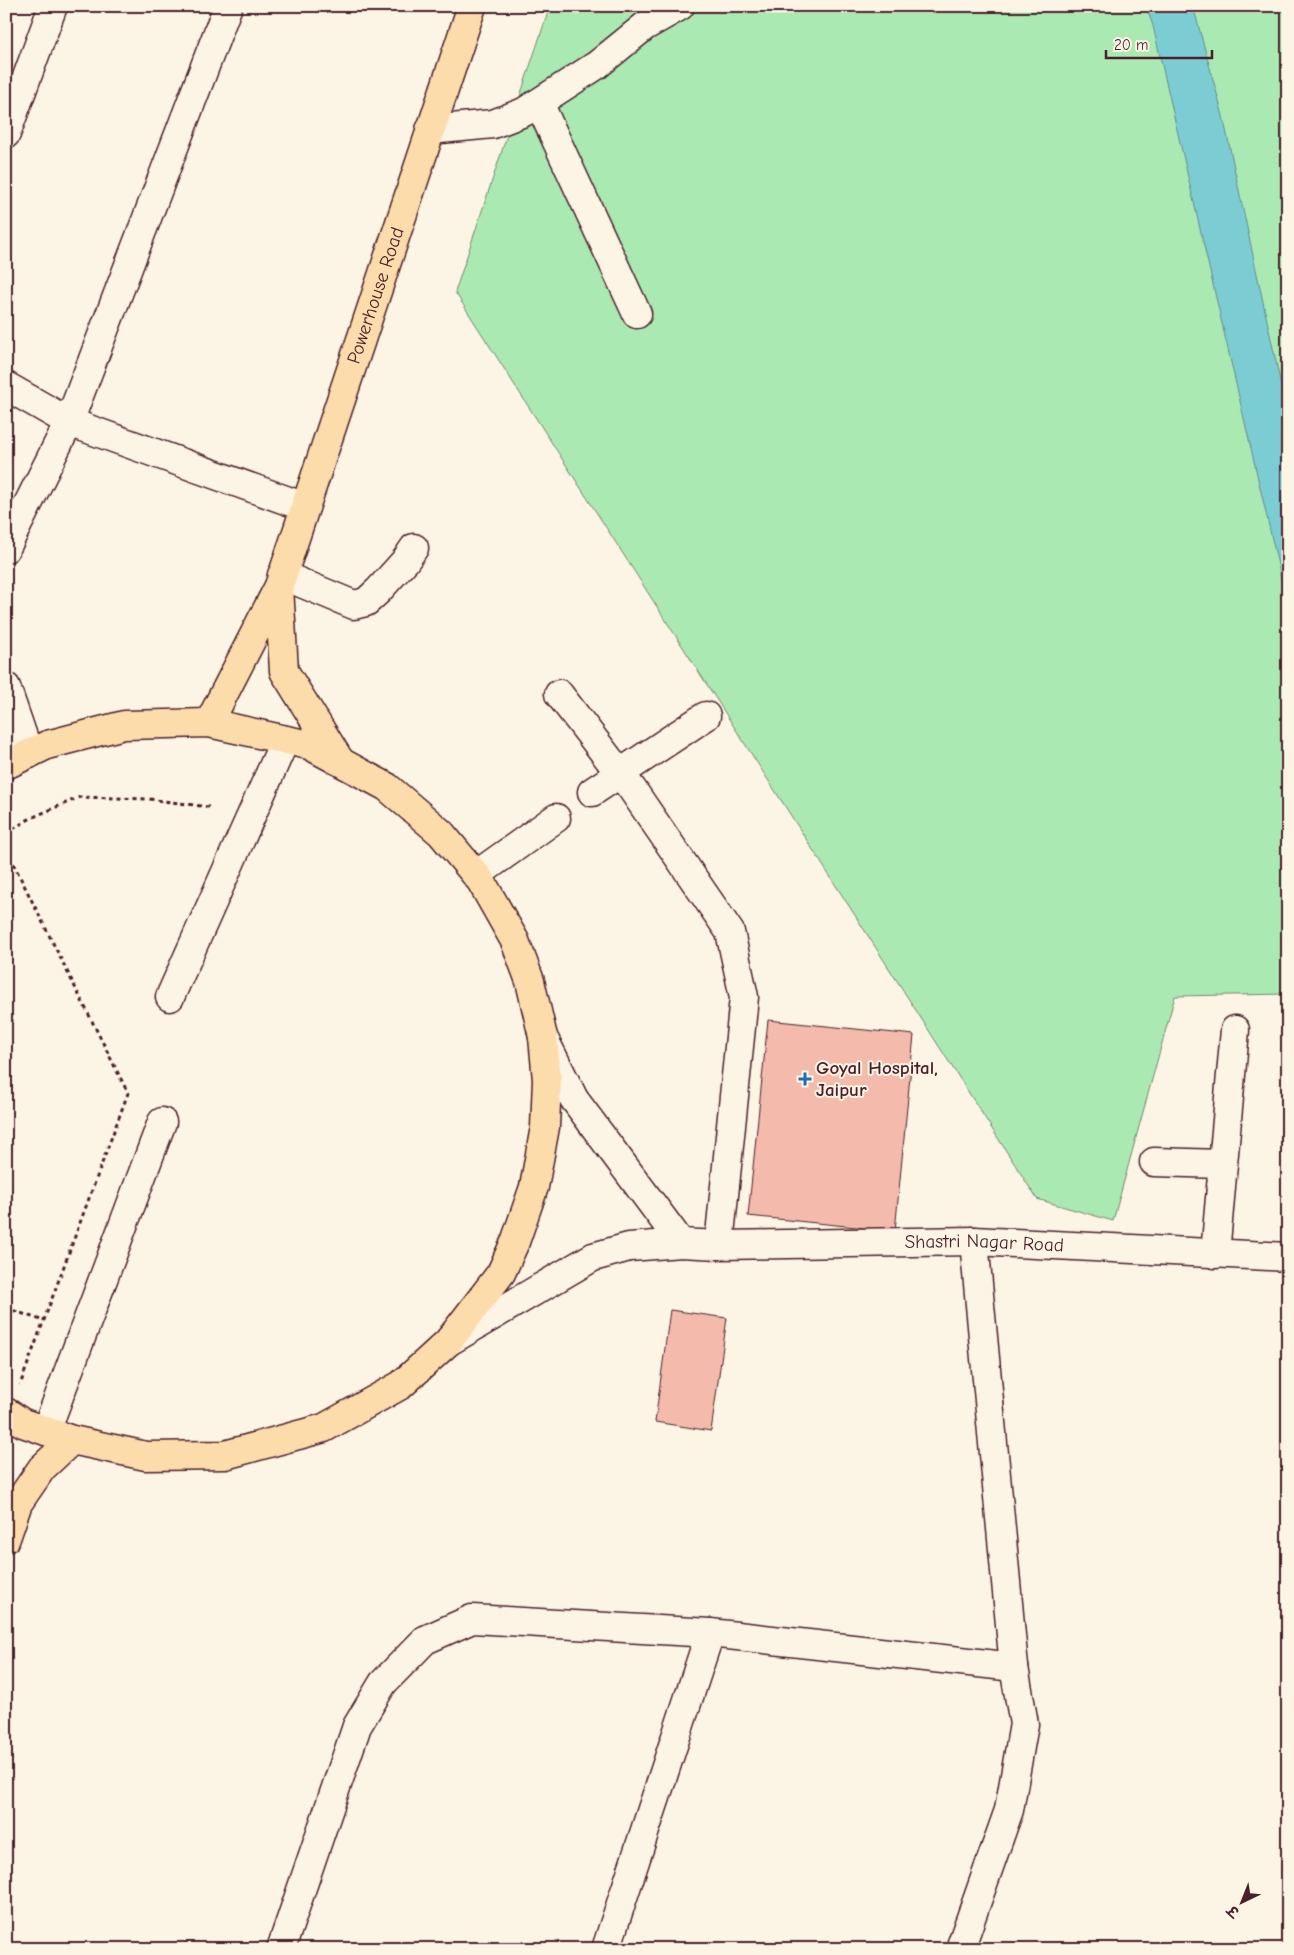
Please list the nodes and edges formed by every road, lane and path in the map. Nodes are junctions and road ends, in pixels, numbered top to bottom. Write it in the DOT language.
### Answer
graph roads {
  1 [pos="53,6"];
  2 [pos="228,6"];
  3 [pos="472,6"];
  4 [pos="680,6"];
  5 [pos="539,102"];
  6 [pos="430,130"];
  7 [pos="6,134"];
  8 [pos="637,314"];
  9 [pos="6,386"];
  10 [pos="69,422"];
  11 [pos="305,507"];
  12 [pos="6,548"];
  13 [pos="414,548"];
  14 [pos="281,581"];
  15 [pos="6,687"];
  16 [pos="559,694"];
  17 [pos="706,716"];
  18 [pos="209,723"];
  19 [pos="284,740"];
  20 [pos="17,760"];
  21 [pos="340,762"];
  22 [pos="620,772"];
  23 [pos="592,792"];
  24 [pos="209,807"];
  25 [pos="556,818"];
  26 [pos="6,834"];
  27 [pos="6,850"];
  28 [pos="476,875"];
  29 [pos="170,997"];
  30 [pos="1235,1030"];
  31 [pos="543,1037"];
  32 [pos="162,1122"];
  33 [pos="1154,1162"];
  34 [pos="1222,1164"];
  35 [pos="974,1241"];
  36 [pos="682,1243"];
  37 [pos="719,1245"];
  38 [pos="1214,1254"];
  39 [pos="1288,1257"];
  40 [pos="6,1308"];
  41 [pos="44,1321"];
  42 [pos="448,1342"];
  43 [pos="8,1413"];
  44 [pos="46,1431"];
  45 [pos="72,1440"];
  46 [pos="6,1538"];
  47 [pos="710,1633"];
  48 [pos="1014,1667"];
  49 [pos="281,1949"];
  50 [pos="606,1949"];
  51 [pos="960,1949"];
  1 -- 7 [label="street"];
  2 -- 10 [label="street"];
  3 -- 6 [label="main road, Powerhouse Road"];
  4 -- 5 [label="street"];
  5 -- 6 [label="street"];
  5 -- 8 [label="street"];
  6 -- 11 [label="main road, Powerhouse Road"];
  9 -- 10 [label="street"];
  10 -- 11 [label="street"];
  10 -- 12 [label="street"];
  11 -- 14 [label="main road, Powerhouse Road"];
  13 -- 14 [label="street"];
  14 -- 18 [label="main road"];
  14 -- 21 [label="main road"];
  15 -- 20 [label="street"];
  16 -- 22 [label="street"];
  17 -- 22 [label="street"];
  18 -- 19 [label="main road"];
  18 -- 20 [label="main road"];
  19 -- 21 [label="main road"];
  19 -- 29 [label="street"];
  21 -- 28 [label="main road"];
  22 -- 23 [label="street"];
  22 -- 37 [label="street"];
  24 -- 26 [label="path"];
  25 -- 28 [label="street"];
  27 -- 41 [label="path"];
  28 -- 31 [label="main road"];
  30 -- 34 [label="street"];
  31 -- 36 [label="street"];
  31 -- 42 [label="main road"];
  32 -- 44 [label="street"];
  33 -- 34 [label="street"];
  34 -- 38 [label="street"];
  35 -- 37 [label="street, Shastri Nagar Road"];
  35 -- 38 [label="street, Shastri Nagar Road"];
  35 -- 48 [label="street"];
  36 -- 37 [label="street, Shastri Nagar Road"];
  36 -- 42 [label="street, Shastri Nagar Road"];
  38 -- 39 [label="street, Shastri Nagar Road"];
  40 -- 41 [label="path"];
  41 -- 43 [label="path"];
  42 -- 45 [label="main road"];
  43 -- 44 [label="main road"];
  44 -- 45 [label="main road"];
  45 -- 46 [label="main road"];
  47 -- 48 [label="street"];
  47 -- 49 [label="street"];
  47 -- 50 [label="street"];
  48 -- 51 [label="street"];
}
